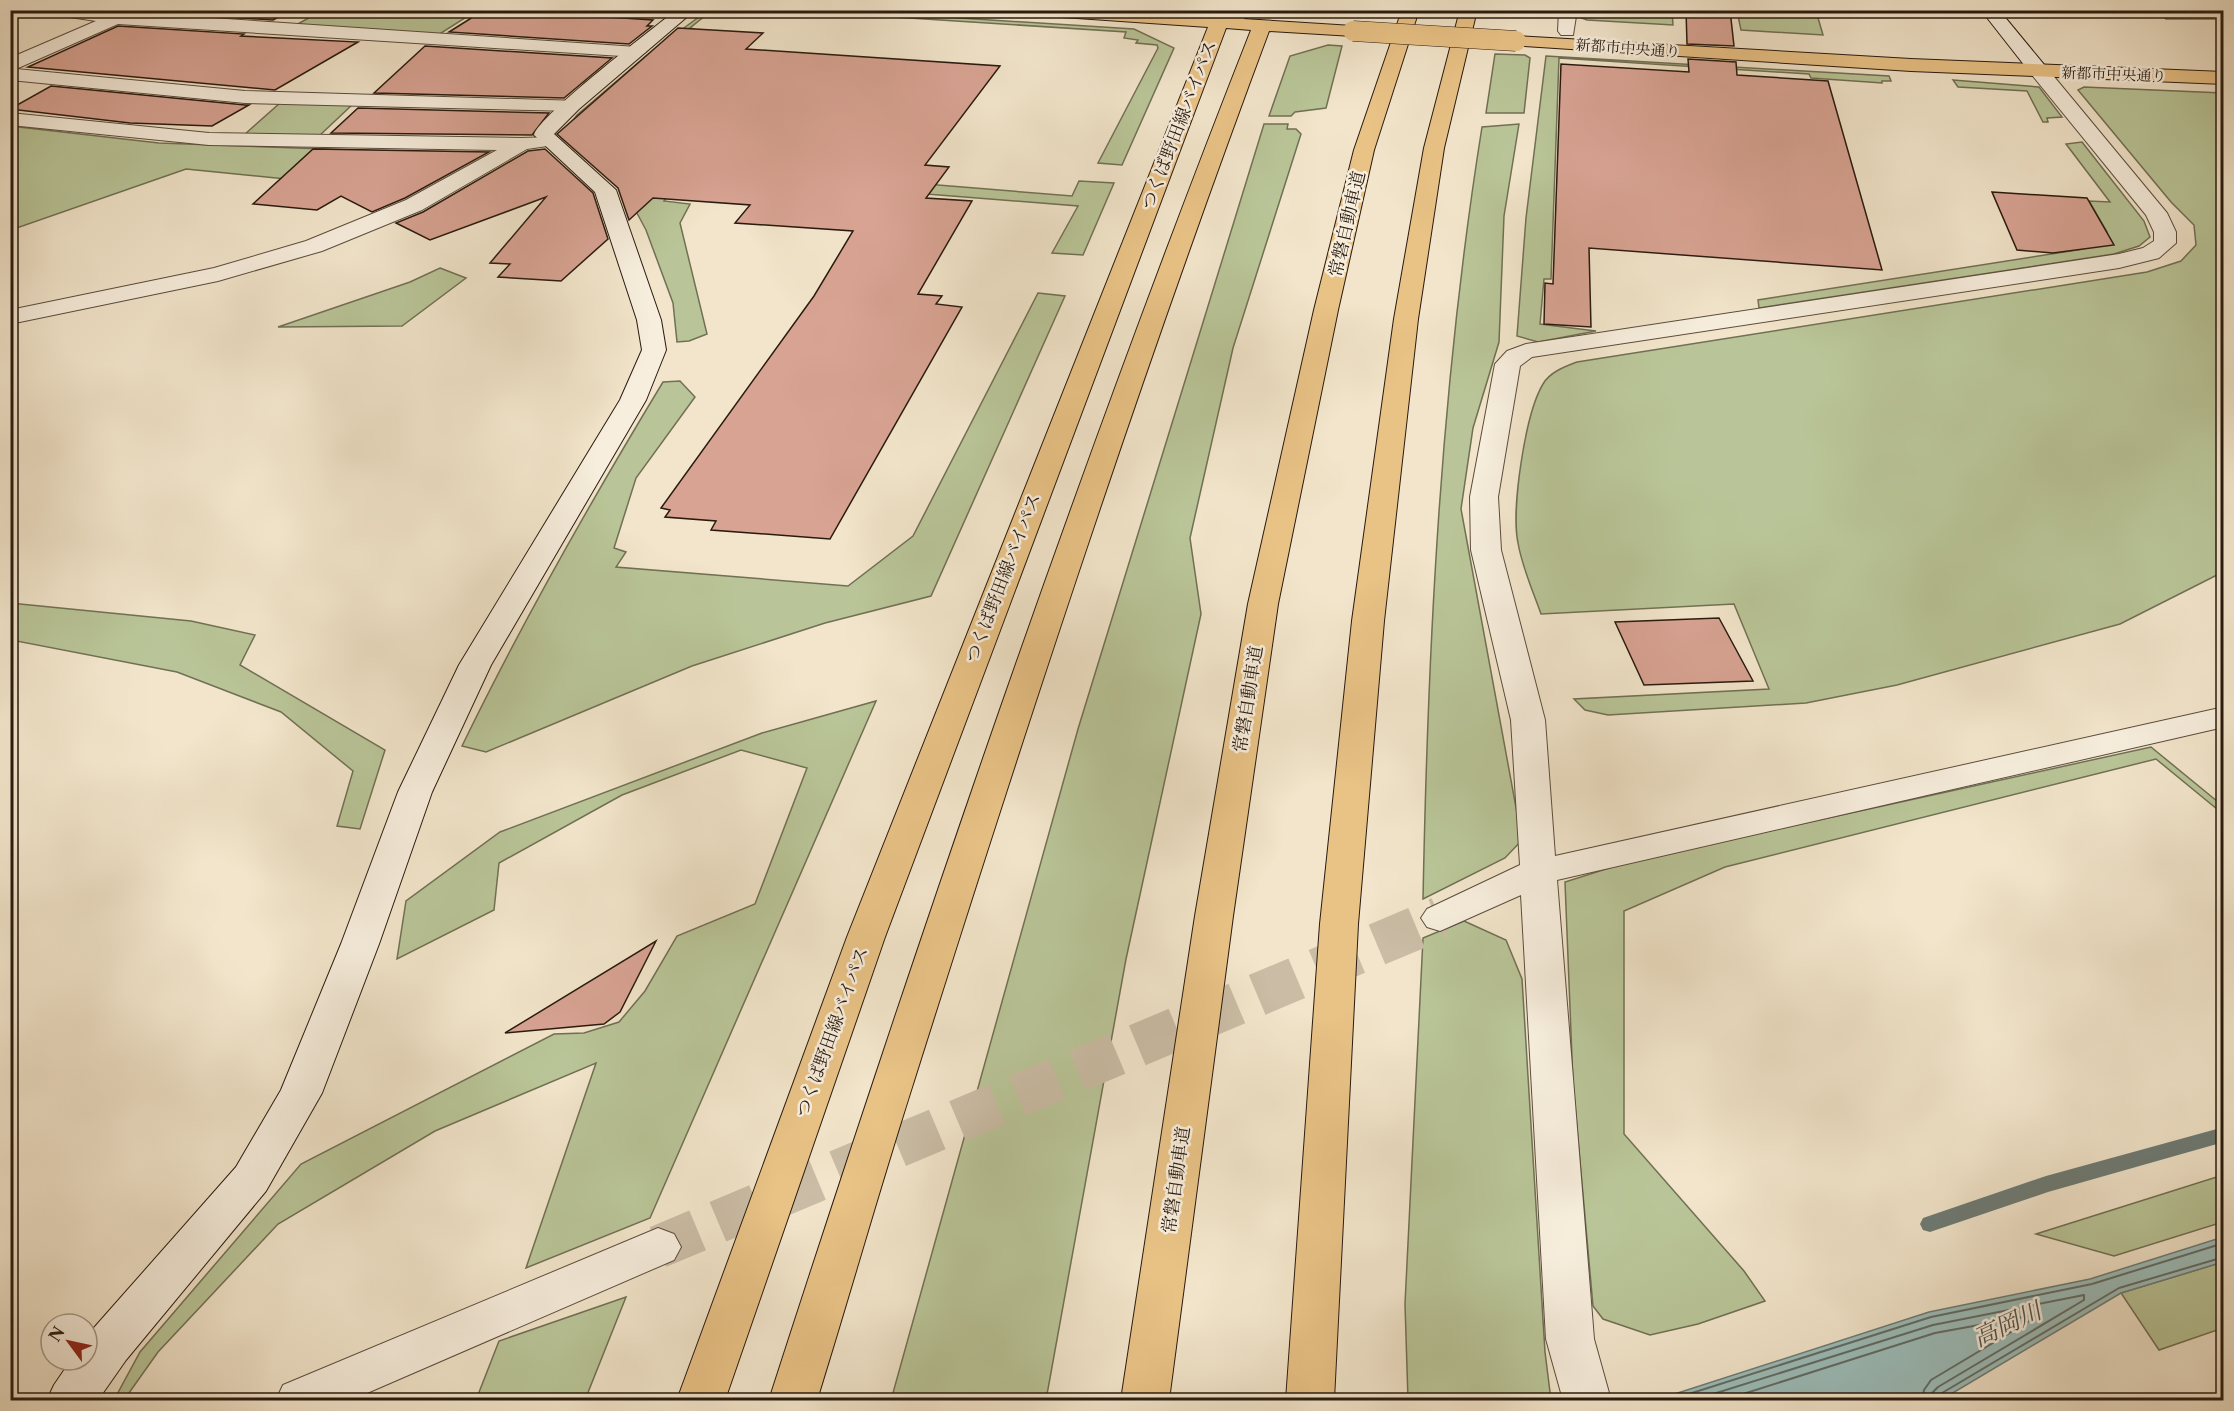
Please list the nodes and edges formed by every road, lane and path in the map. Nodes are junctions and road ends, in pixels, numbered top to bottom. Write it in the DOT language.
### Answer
graph roads {
  1 [pos="57,10"];
  2 [pos="687,10"];
  3 [pos="1034,10"];
  4 [pos="1411,10"];
  5 [pos="1469,10"];
  6 [pos="1568,10"];
  7 [pos="1989,10"];
  8 [pos="1240,17"];
  9 [pos="116,19"];
  10 [pos="1567,31"];
  11 [pos="1518,35"];
  12 [pos="637,52"];
  13 [pos="2034,64"];
  14 [pos="2223,64"];
  15 [pos="10,65"];
  16 [pos="10,74"];
  17 [pos="2223,78"];
  18 [pos="572,105"];
  19 [pos="10,119"];
  20 [pos="534,142"];
  21 [pos="10,317"];
  22 [pos="2223,717"];
  23 [pos="1537,872"];
  24 [pos="1440,918"];
  25 [pos="658,1247"];
  26 [pos="70,1401"];
  27 [pos="300,1401"];
  28 [pos="701,1401"];
  29 [pos="793,1401"];
  30 [pos="1145,1401"];
  31 [pos="1310,1401"];
  32 [pos="1587,1401"];
  1 -- 9 [label="street"];
  2 -- 12 [label="street"];
  3 -- 8 [label="main road, 新都市中央通り"];
  4 -- 30 [label="main road, 常磐自動車道"];
  5 -- 31 [label="main road"];
  6 -- 10 [label="street"];
  7 -- 13 [label="street"];
  8 -- 11 [label="main road, 新都市中央通り, bridge"];
  8 -- 28 [label="main road, つくば野田線バイパス"];
  8 -- 29 [label="main road"];
  9 -- 12 [label="street"];
  9 -- 15 [label="street"];
  10 -- 11 [label="main road, 新都市中央通り"];
  10 -- 13 [label="main road, 新都市中央通り"];
  11 -- 13 [label="main road, 新都市中央通り"];
  12 -- 18 [label="street"];
  13 -- 14 [label="main road, 新都市中央通り"];
  13 -- 17 [label="main road, 新都市中央通り"];
  13 -- 23 [label="street"];
  16 -- 18 [label="street"];
  18 -- 20 [label="street"];
  19 -- 20 [label="street"];
  20 -- 21 [label="street"];
  20 -- 26 [label="street"];
  22 -- 23 [label="street"];
  23 -- 24 [label="street"];
  23 -- 32 [label="street"];
  25 -- 27 [label="street"];
}
